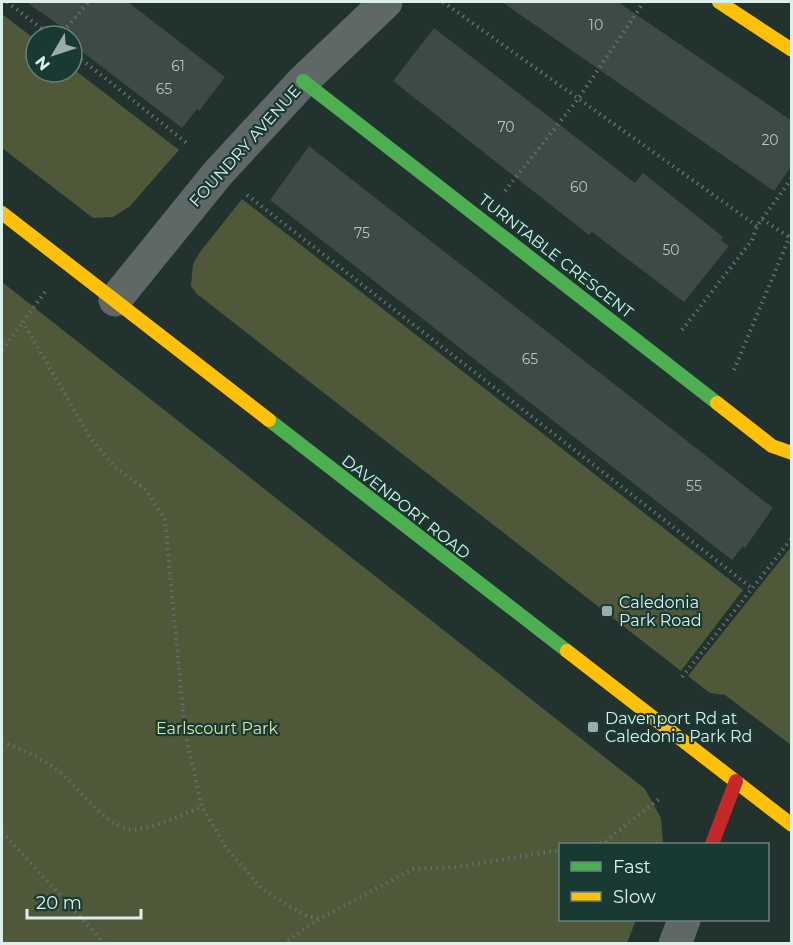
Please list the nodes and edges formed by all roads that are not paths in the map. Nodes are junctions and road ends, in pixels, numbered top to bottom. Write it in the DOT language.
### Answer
graph roads {
  1 [pos="386,2"];
  2 [pos="719,2"];
  3 [pos="792,50"];
  4 [pos="303,81"];
  5 [pos="2,213"];
  6 [pos="115,300"];
  7 [pos="792,453"];
  8 [pos="736,781"];
  9 [pos="792,825"];
  10 [pos="712,843"];
  11 [pos="684,921"];
  12 [pos="675,944"];
  1 -- 4 [label="street, FOUNDRY AVENUE"];
  2 -- 3 [label="street"];
  4 -- 6 [label="street, FOUNDRY AVENUE"];
  4 -- 7 [label="street, TURNTABLE CRESCENT"];
  5 -- 6 [label="street, DAVENPORT ROAD"];
  6 -- 8 [label="street, DAVENPORT ROAD"];
  8 -- 9 [label="street, DAVENPORT ROAD"];
  8 -- 10 [label="street"];
  11 -- 12 [label="street"];
}
